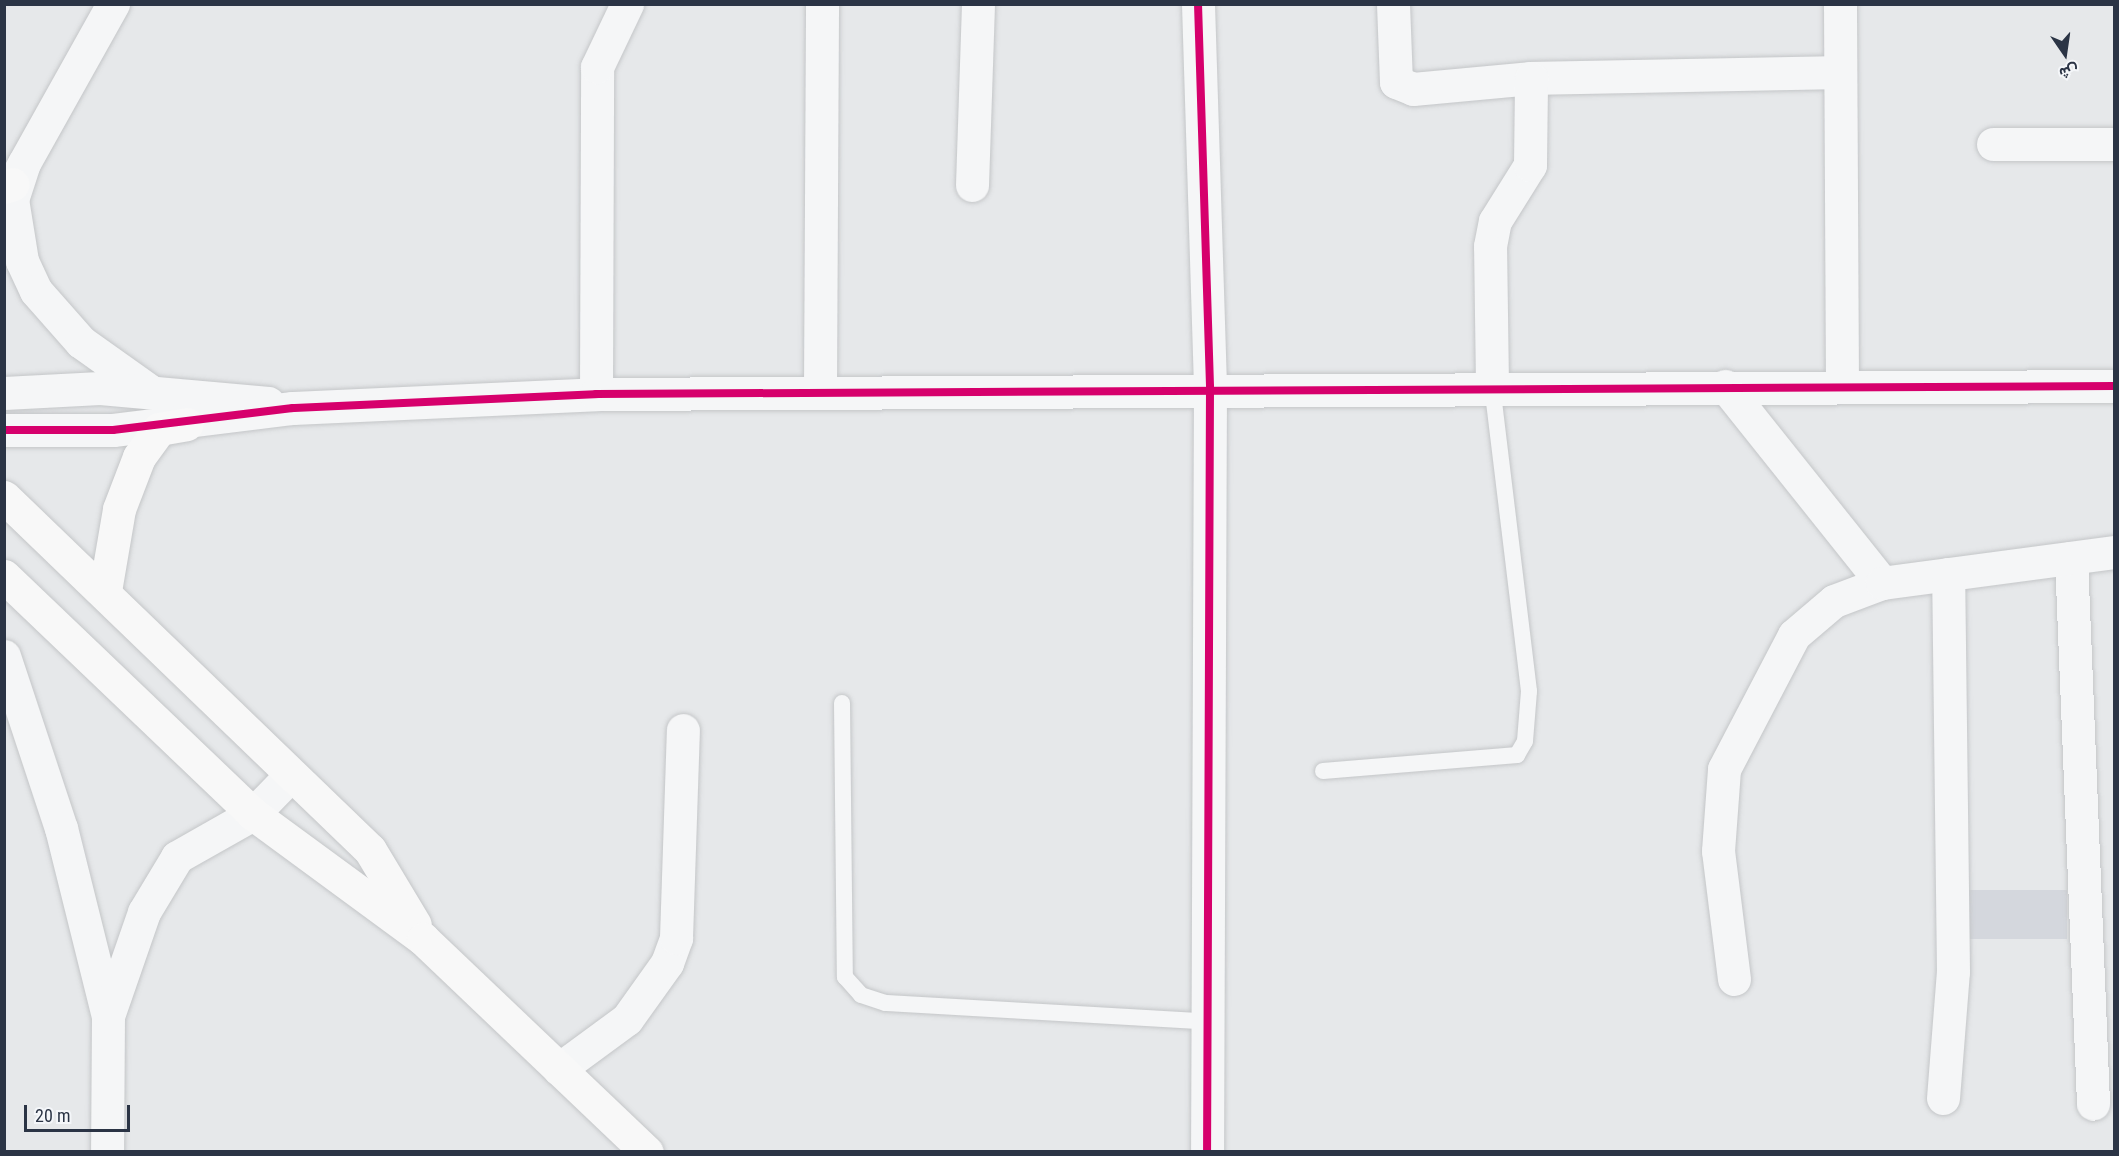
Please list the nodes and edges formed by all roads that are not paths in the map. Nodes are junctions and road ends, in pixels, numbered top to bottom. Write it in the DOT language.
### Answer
graph roads {
  1 [pos="114,4"];
  2 [pos="627,4"];
  3 [pos="822,4"];
  4 [pos="978,4"];
  5 [pos="1198,4"];
  6 [pos="1393,4"];
  7 [pos="1840,4"];
  8 [pos="1840,72"];
  9 [pos="1531,78"];
  10 [pos="1993,144"];
  11 [pos="2115,144"];
  12 [pos="12,183"];
  13 [pos="972,185"];
  14 [pos="1492,386"];
  15 [pos="1725,386"];
  16 [pos="1842,386"];
  17 [pos="2115,386"];
  18 [pos="1210,387"];
  19 [pos="150,391"];
  20 [pos="820,392"];
  21 [pos="4,393"];
  22 [pos="596,394"];
  23 [pos="293,408"];
  24 [pos="187,424"];
  25 [pos="4,430"];
  26 [pos="4,497"];
  27 [pos="2115,552"];
  28 [pos="2072,558"];
  29 [pos="1948,574"];
  30 [pos="4,576"];
  31 [pos="1882,584"];
  32 [pos="105,591"];
  33 [pos="5,660"];
  34 [pos="842,703"];
  35 [pos="683,730"];
  36 [pos="1323,771"];
  37 [pos="290,776"];
  38 [pos="253,814"];
  39 [pos="423,939"];
  40 [pos="1734,978"];
  41 [pos="108,1016"];
  42 [pos="1210,1022"];
  43 [pos="559,1069"];
  44 [pos="1943,1098"];
  45 [pos="2092,1104"];
  46 [pos="107,1152"];
  47 [pos="647,1152"];
  48 [pos="1207,1152"];
  1 -- 12 [label="street"];
  2 -- 22 [label="street"];
  3 -- 20 [label="street"];
  4 -- 13 [label="street"];
  5 -- 18 [label="street"];
  6 -- 9 [label="street"];
  7 -- 8 [label="street"];
  8 -- 9 [label="street"];
  8 -- 16 [label="street"];
  9 -- 14 [label="street"];
  10 -- 11 [label="street"];
  12 -- 19 [label="street"];
  14 -- 15 [label="street"];
  14 -- 18 [label="street"];
  14 -- 36 [label="lane"];
  15 -- 16 [label="street"];
  15 -- 31 [label="street"];
  16 -- 17 [label="street"];
  18 -- 20 [label="street"];
  18 -- 42 [label="street"];
  19 -- 21 [label="street"];
  19 -- 23 [label="street"];
  20 -- 22 [label="street"];
  22 -- 23 [label="street"];
  23 -- 24 [label="street"];
  24 -- 25 [label="street"];
  24 -- 32 [label="street"];
  26 -- 32 [label="street"];
  27 -- 28 [label="street"];
  28 -- 29 [label="street"];
  28 -- 45 [label="street"];
  29 -- 31 [label="street"];
  29 -- 44 [label="street"];
  30 -- 38 [label="street"];
  31 -- 40 [label="street"];
  32 -- 37 [label="street"];
  33 -- 41 [label="street"];
  34 -- 42 [label="lane"];
  35 -- 43 [label="street"];
  37 -- 38 [label="street"];
  37 -- 39 [label="street"];
  38 -- 39 [label="street"];
  38 -- 41 [label="street"];
  39 -- 43 [label="street"];
  41 -- 46 [label="street"];
  42 -- 48 [label="street"];
  43 -- 47 [label="street"];
}
